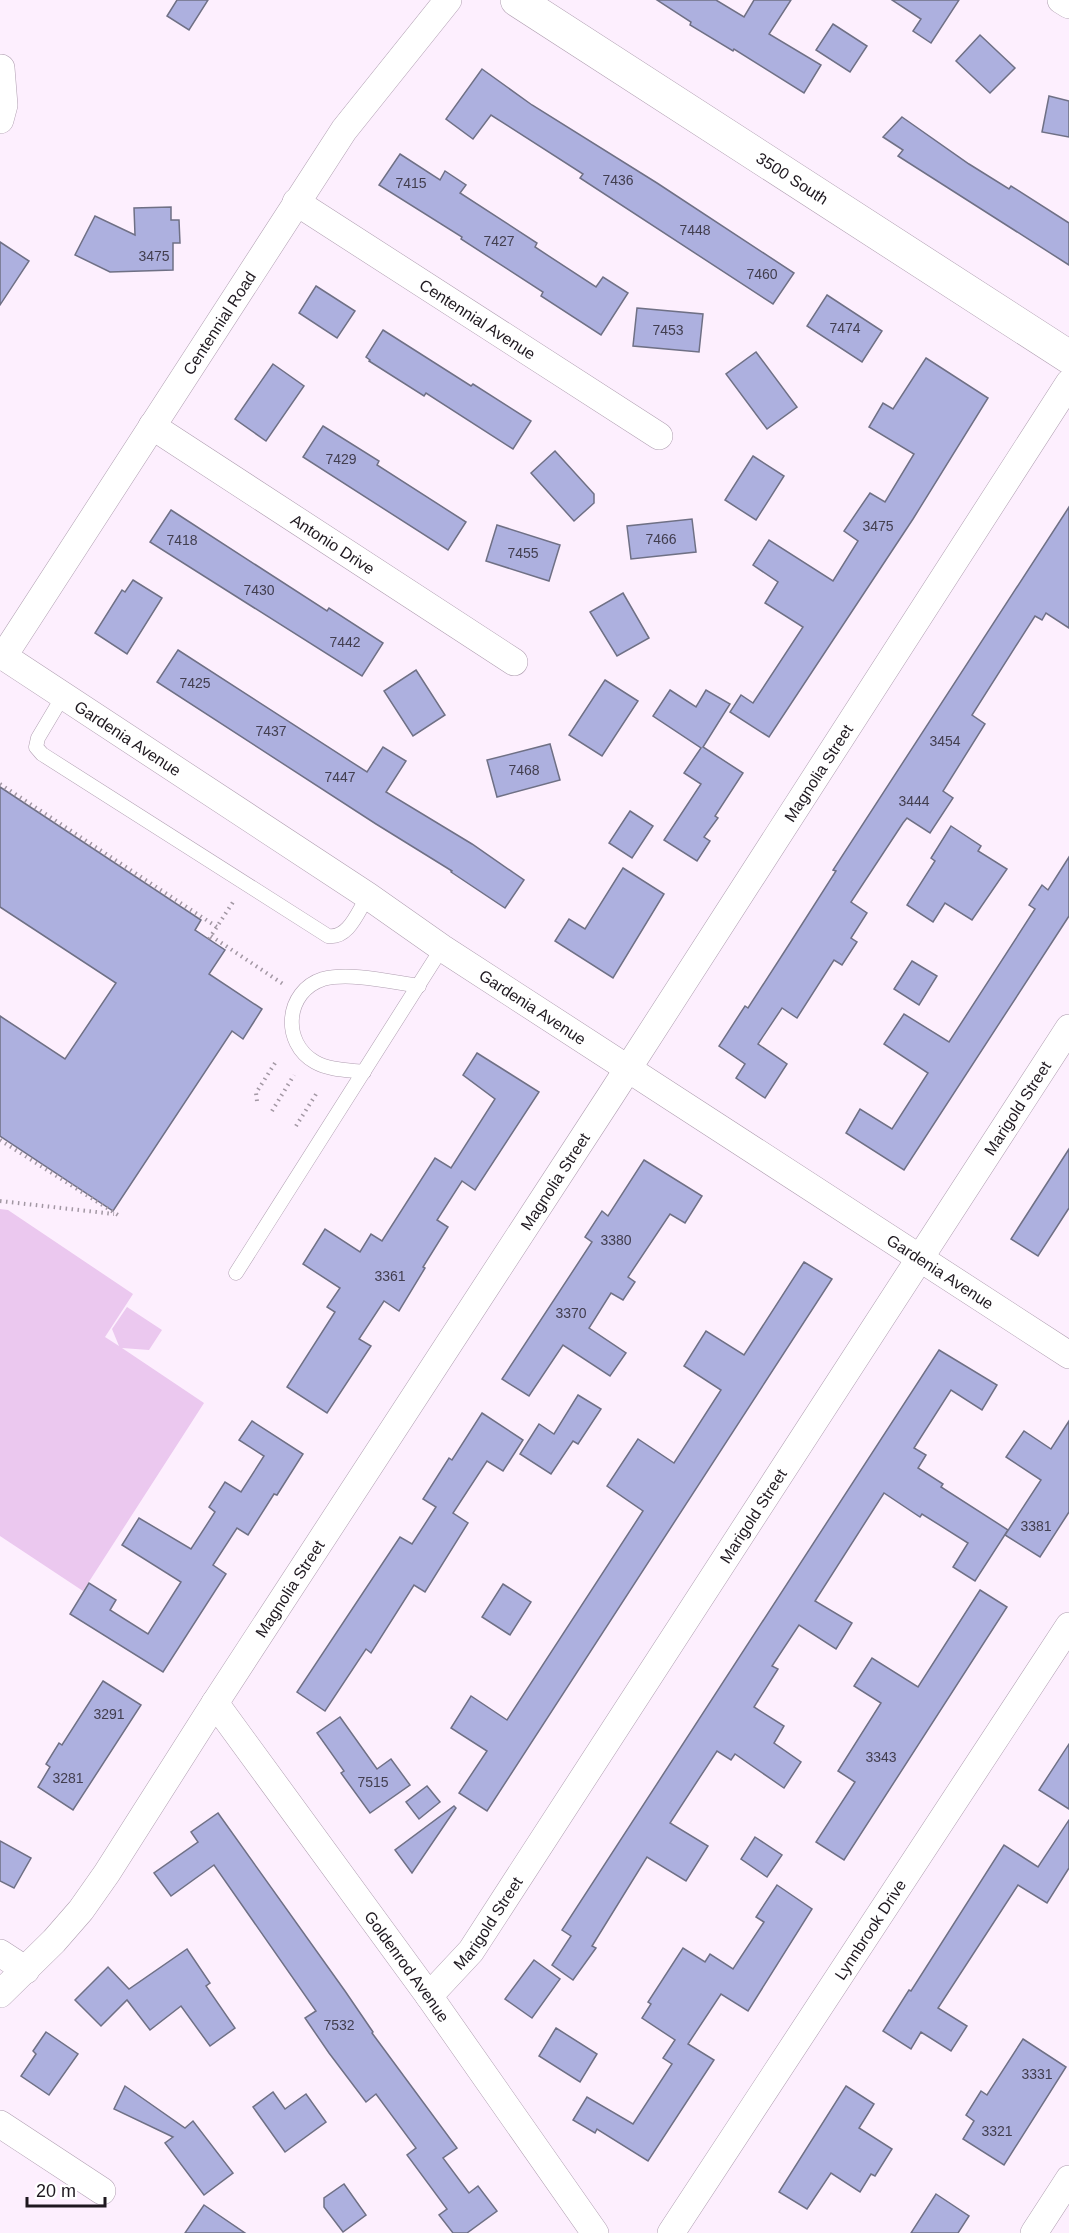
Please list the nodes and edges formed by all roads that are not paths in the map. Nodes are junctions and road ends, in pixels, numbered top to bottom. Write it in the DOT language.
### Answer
graph roads {
  1 [pos="448,0"];
  2 [pos="518,0"];
  3 [pos="1061,0"];
  4 [pos="1069,5"];
  5 [pos="1,68"];
  6 [pos="0,120"];
  7 [pos="296,202"];
  8 [pos="1069,357"];
  9 [pos="1069,383"];
  10 [pos="152,426"];
  11 [pos="659,436"];
  12 [pos="2,655"];
  13 [pos="514,662"];
  14 [pos="63,696"];
  15 [pos="368,896"];
  16 [pos="442,948"];
  17 [pos="419,986"];
  18 [pos="1069,1028"];
  19 [pos="627,1070"];
  20 [pos="364,1072"];
  21 [pos="920,1258"];
  22 [pos="236,1273"];
  23 [pos="1069,1355"];
  24 [pos="1069,1626"];
  25 [pos="215,1703"];
  26 [pos="0,1953"];
  27 [pos="26,1970"];
  28 [pos="0,1994"];
  29 [pos="429,1996"];
  30 [pos="0,2124"];
  31 [pos="1069,2179"];
  32 [pos="102,2191"];
  33 [pos="595,2233"];
  34 [pos="671,2233"];
  35 [pos="1034,2233"];
  1 -- 7 [label="street, Centennial Road"];
  2 -- 8 [label="main road, 3500 South"];
  3 -- 4 [label="street"];
  5 -- 6 [label="street"];
  7 -- 10 [label="street, Centennial Road"];
  7 -- 11 [label="street, Centennial Avenue"];
  9 -- 19 [label="street, Magnolia Street"];
  10 -- 12 [label="street, Centennial Road"];
  10 -- 13 [label="street, Antonio Drive"];
  12 -- 14 [label="street, Gardenia Avenue"];
  14 -- 15 [label="street, Gardenia Avenue"];
  14 -- 15 [label="lane"];
  15 -- 16 [label="street, Gardenia Avenue"];
  16 -- 17 [label="lane"];
  16 -- 19 [label="street, Gardenia Avenue"];
  17 -- 20 [label="lane"];
  17 -- 20 [label="lane"];
  18 -- 21 [label="street, Marigold Street"];
  19 -- 21 [label="street, Gardenia Avenue"];
  19 -- 25 [label="street, Magnolia Street"];
  20 -- 22 [label="lane"];
  21 -- 23 [label="street, Gardenia Avenue"];
  21 -- 29 [label="street, Marigold Street"];
  24 -- 34 [label="street, Lynnbrook Drive"];
  25 -- 27 [label="street, Magnolia Street"];
  25 -- 29 [label="street, Goldenrod Avenue"];
  26 -- 27 [label="street"];
  27 -- 28 [label="street, Magnolia Street"];
  29 -- 33 [label="street, Goldenrod Avenue"];
  30 -- 32 [label="street"];
  31 -- 35 [label="street"];
}
